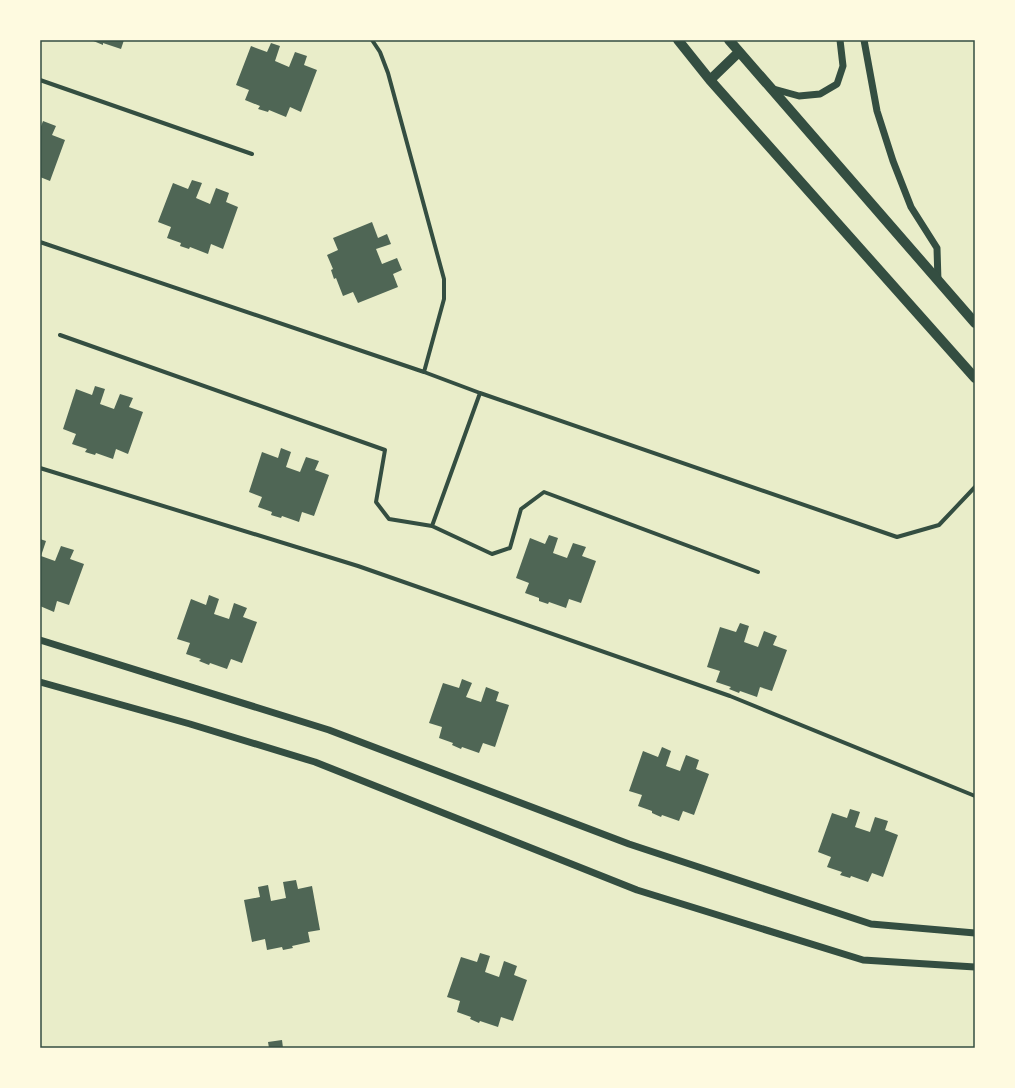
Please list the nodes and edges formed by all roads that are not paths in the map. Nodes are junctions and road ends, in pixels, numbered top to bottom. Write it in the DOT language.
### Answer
graph roads {
  1 [pos="372,40"];
  2 [pos="678,40"];
  3 [pos="729,40"];
  4 [pos="840,40"];
  5 [pos="864,40"];
  6 [pos="739,52"];
  7 [pos="40,80"];
  8 [pos="710,80"];
  9 [pos="770,88"];
  10 [pos="252,154"];
  11 [pos="40,242"];
  12 [pos="938,281"];
  13 [pos="975,323"];
  14 [pos="60,335"];
  15 [pos="424,372"];
  16 [pos="975,378"];
  17 [pos="480,393"];
  18 [pos="40,468"];
  19 [pos="975,487"];
  20 [pos="432,526"];
  21 [pos="758,572"];
  22 [pos="40,640"];
  23 [pos="40,682"];
  24 [pos="975,796"];
  25 [pos="975,933"];
  26 [pos="975,967"];
  1 -- 15 [label="street"];
  2 -- 8 [label="main road"];
  3 -- 6 [label="main road"];
  4 -- 9 [label="street"];
  5 -- 12 [label="street"];
  6 -- 8 [label="main road"];
  6 -- 9 [label="main road"];
  7 -- 10 [label="street"];
  8 -- 16 [label="main road"];
  9 -- 12 [label="main road"];
  11 -- 15 [label="street"];
  12 -- 13 [label="main road"];
  14 -- 20 [label="street"];
  15 -- 17 [label="street"];
  17 -- 19 [label="street"];
  17 -- 20 [label="street"];
  18 -- 24 [label="street"];
  20 -- 21 [label="street"];
  22 -- 25 [label="street"];
  23 -- 26 [label="street"];
}
